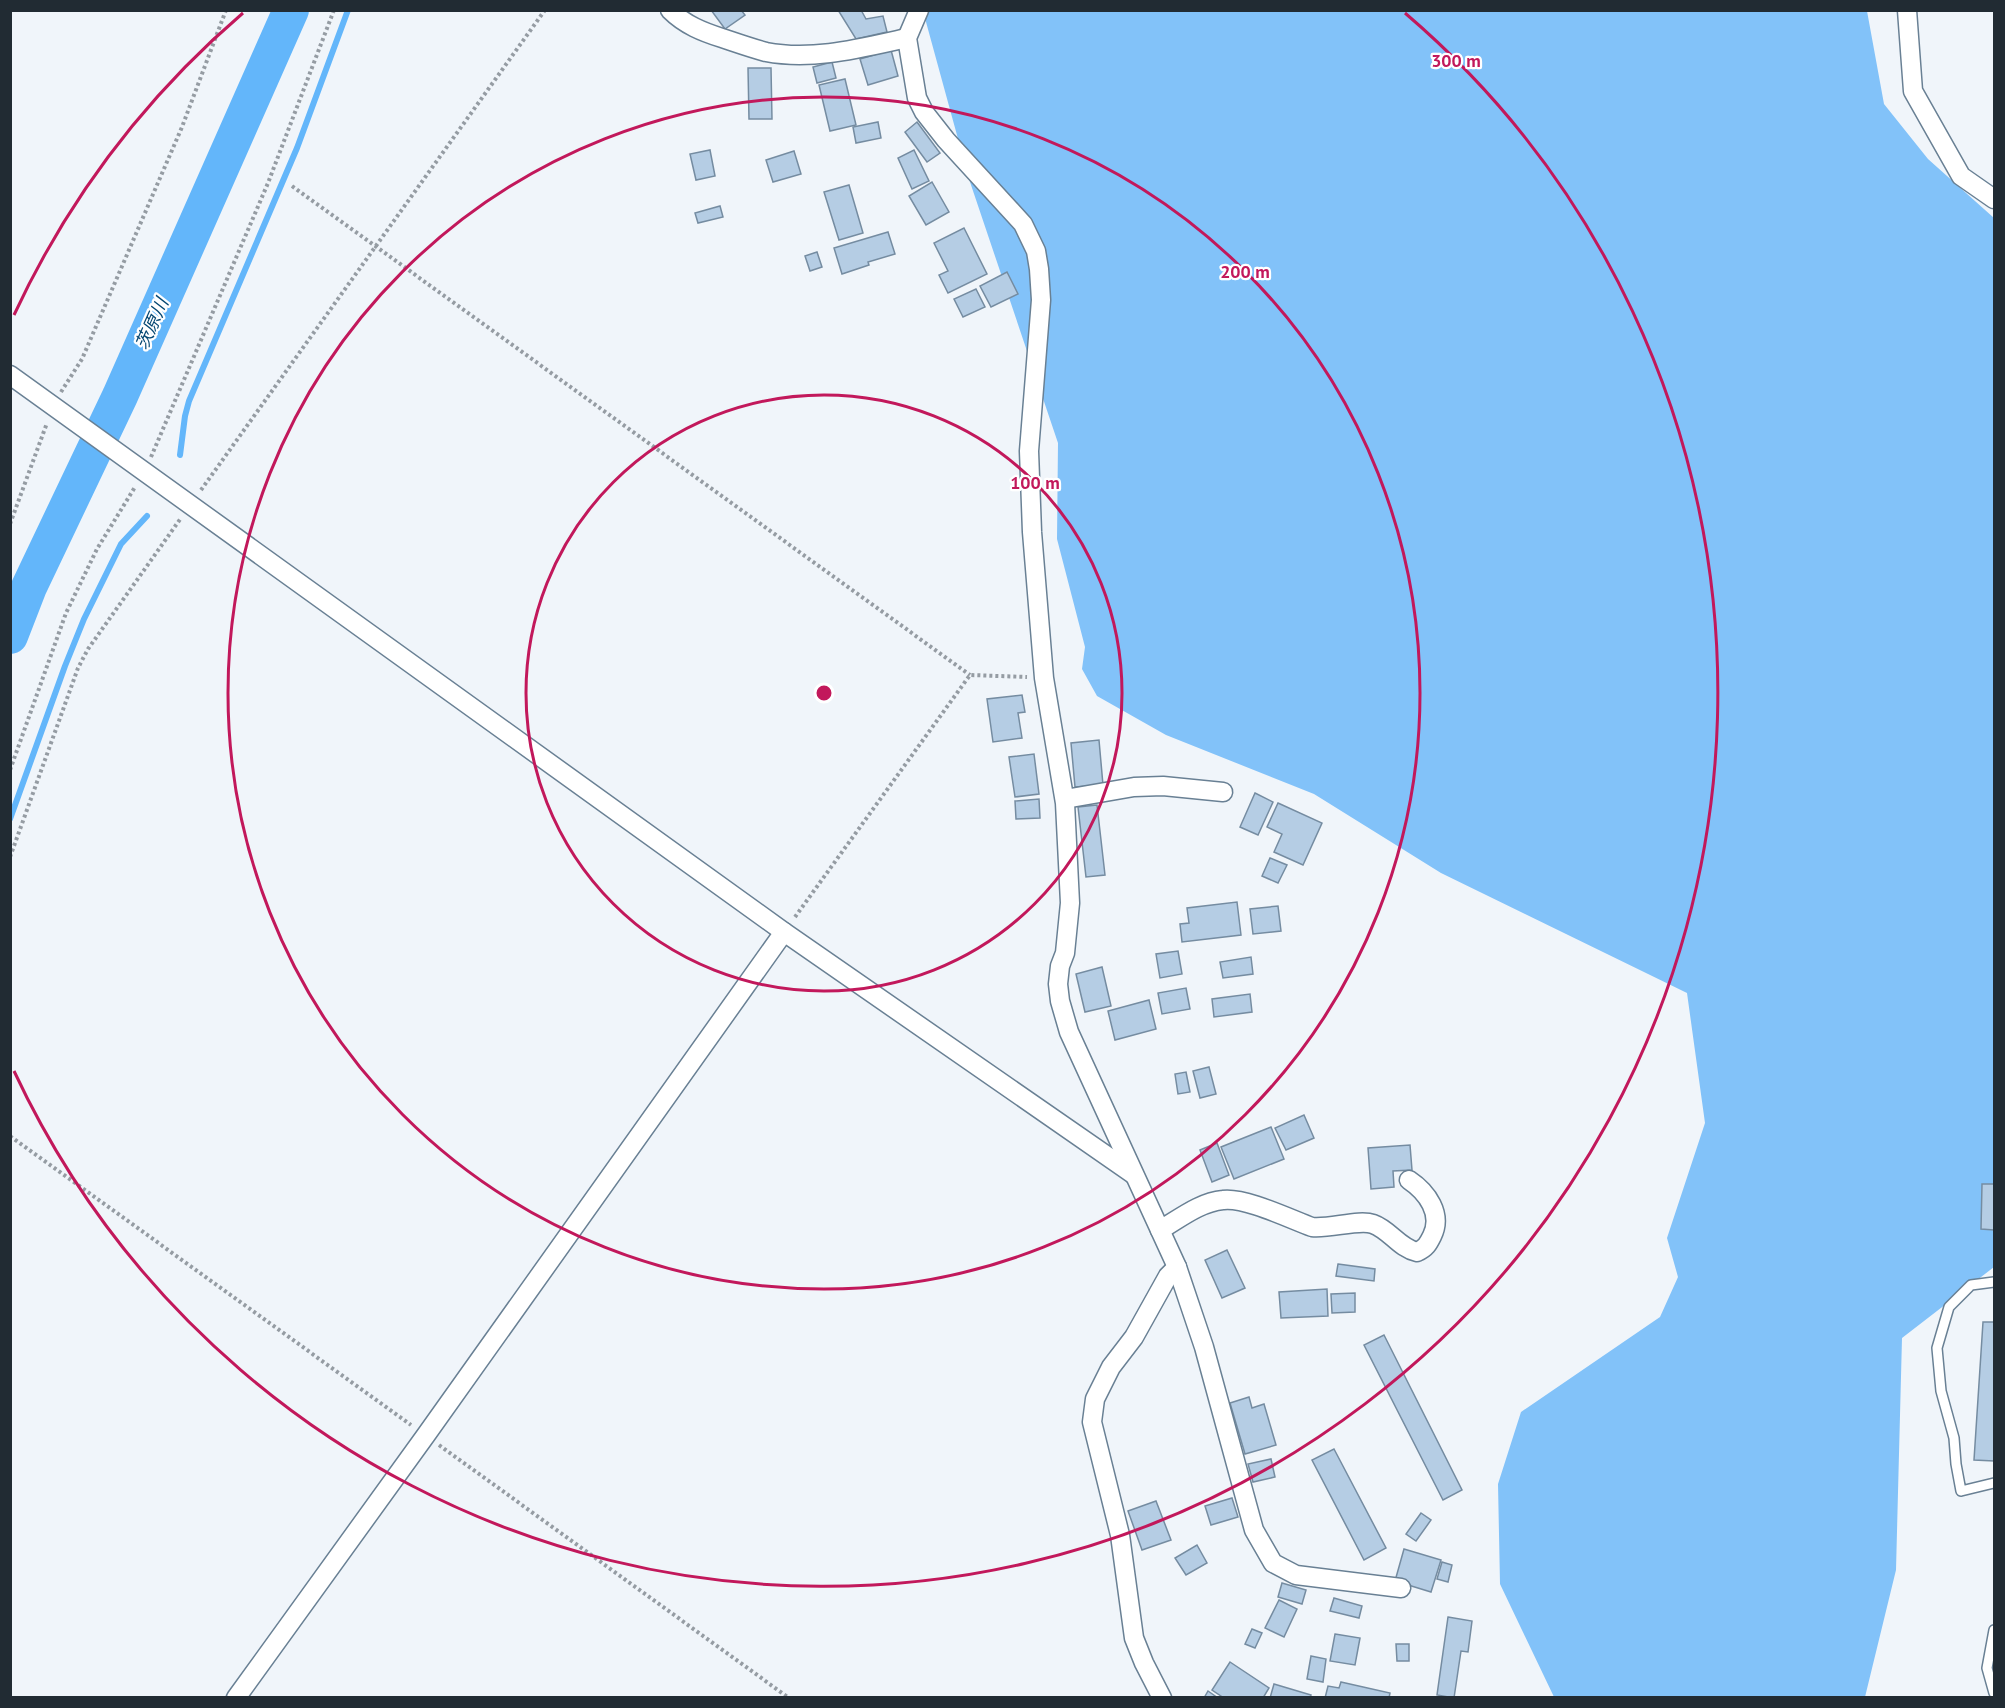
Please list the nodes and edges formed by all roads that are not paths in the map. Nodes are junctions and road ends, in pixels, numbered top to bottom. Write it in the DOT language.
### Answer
graph roads {
  1 [pos="670,10"];
  2 [pos="920,10"];
  3 [pos="1907,10"];
  4 [pos="907,38"];
  5 [pos="1995,199"];
  6 [pos="10,375"];
  7 [pos="1223,792"];
  8 [pos="1065,799"];
  9 [pos="784,932"];
  10 [pos="1134,1175"];
  11 [pos="1409,1180"];
  12 [pos="1160,1230"];
  13 [pos="1177,1267"];
  14 [pos="1995,1282"];
  15 [pos="1995,1483"];
  16 [pos="1401,1588"];
  17 [pos="1995,1630"];
  18 [pos="1995,1693"];
  19 [pos="236,1698"];
  20 [pos="1162,1698"];
  1 -- 4 [label="street"];
  2 -- 4 [label="street"];
  3 -- 5 [label="street"];
  4 -- 8 [label="street"];
  6 -- 9 [label="street"];
  7 -- 8 [label="street"];
  8 -- 10 [label="street"];
  9 -- 10 [label="street"];
  9 -- 19 [label="street"];
  10 -- 12 [label="street"];
  11 -- 12 [label="street"];
  12 -- 13 [label="street"];
  13 -- 16 [label="street"];
  13 -- 20 [label="street"];
  14 -- 15 [label="lane"];
  17 -- 18 [label="lane"];
}
